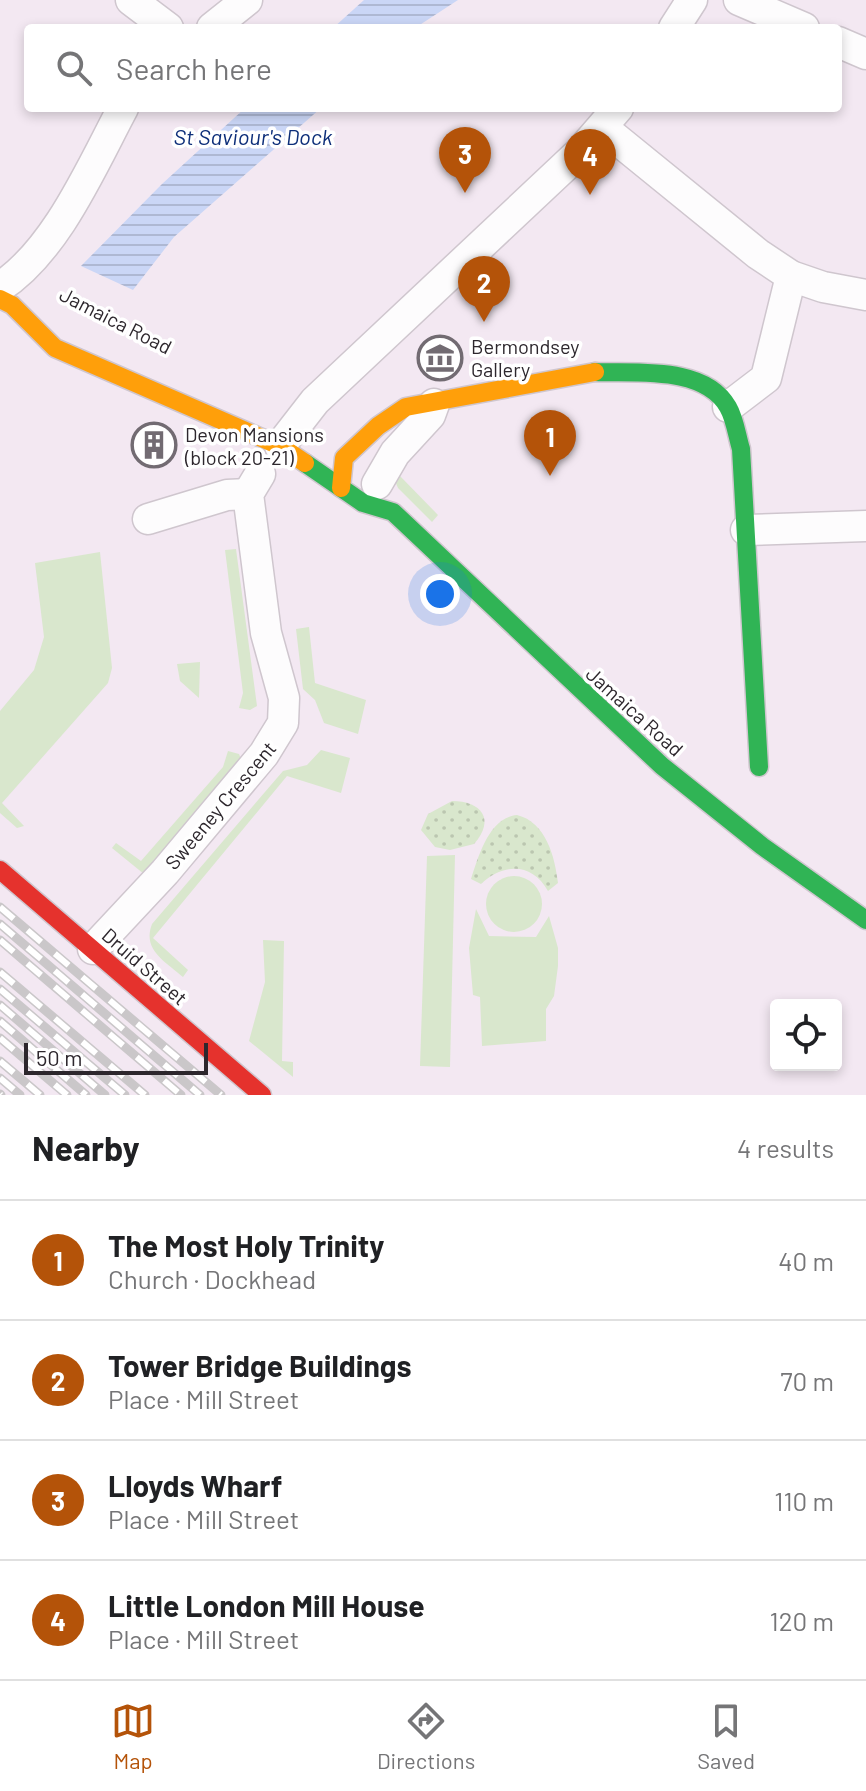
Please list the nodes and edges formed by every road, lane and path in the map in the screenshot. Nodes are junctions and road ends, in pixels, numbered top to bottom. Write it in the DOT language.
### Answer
graph roads {
  1 [pos="131,0"];
  2 [pos="247,0"];
  3 [pos="692,0"];
  4 [pos="739,0"];
  5 [pos="163,24"];
  6 [pos="217,24"];
  7 [pos="677,24"];
  8 [pos="795,24"];
  9 [pos="842,44"];
  10 [pos="866,54"];
  11 [pos="121,112"];
  12 [pos="611,118"];
  13 [pos="791,276"];
  14 [pos="866,295"];
  15 [pos="4,297"];
  16 [pos="46,310"];
  17 [pos="434,404"];
  18 [pos="728,407"];
  19 [pos="290,430"];
  20 [pos="328,446"];
  21 [pos="344,458"];
  22 [pos="384,471"];
  23 [pos="341,488"];
  24 [pos="393,512"];
  25 [pos="148,519"];
  26 [pos="866,526"];
  27 [pos="746,530"];
  28 [pos="759,767"];
  29 [pos="0,870"];
  30 [pos="866,920"];
  31 [pos="93,949"];
  32 [pos="262,1095"];
  1 -- 5 [label="street"];
  2 -- 6 [label="street"];
  3 -- 7 [label="street"];
  4 -- 8 [label="street"];
  9 -- 10 [label="street"];
  11 -- 15 [label="street"];
  12 -- 13 [label="street"];
  12 -- 19 [label="street"];
  13 -- 14 [label="street"];
  13 -- 18 [label="street"];
  15 -- 16 [label="main road, Jamaica Road"];
  15 -- 19 [label="main road, Jamaica Road"];
  17 -- 18 [label="main road"];
  17 -- 21 [label="main road"];
  17 -- 22 [label="street"];
  18 -- 27 [label="main road"];
  19 -- 23 [label="main road, Jamaica Road"];
  20 -- 21 [label="main road, Jamaica Road"];
  21 -- 22 [label="main road, Jamaica Road"];
  21 -- 23 [label="main road"];
  22 -- 24 [label="main road, Jamaica Road"];
  23 -- 24 [label="main road, Jamaica Road"];
  24 -- 30 [label="main road, Jamaica Road"];
  25 -- 31 [label="street, Sweeney Crescent"];
  26 -- 27 [label="street"];
  27 -- 28 [label="main road"];
  29 -- 31 [label="main road, Druid Street"];
  31 -- 32 [label="main road, Druid Street"];
}
